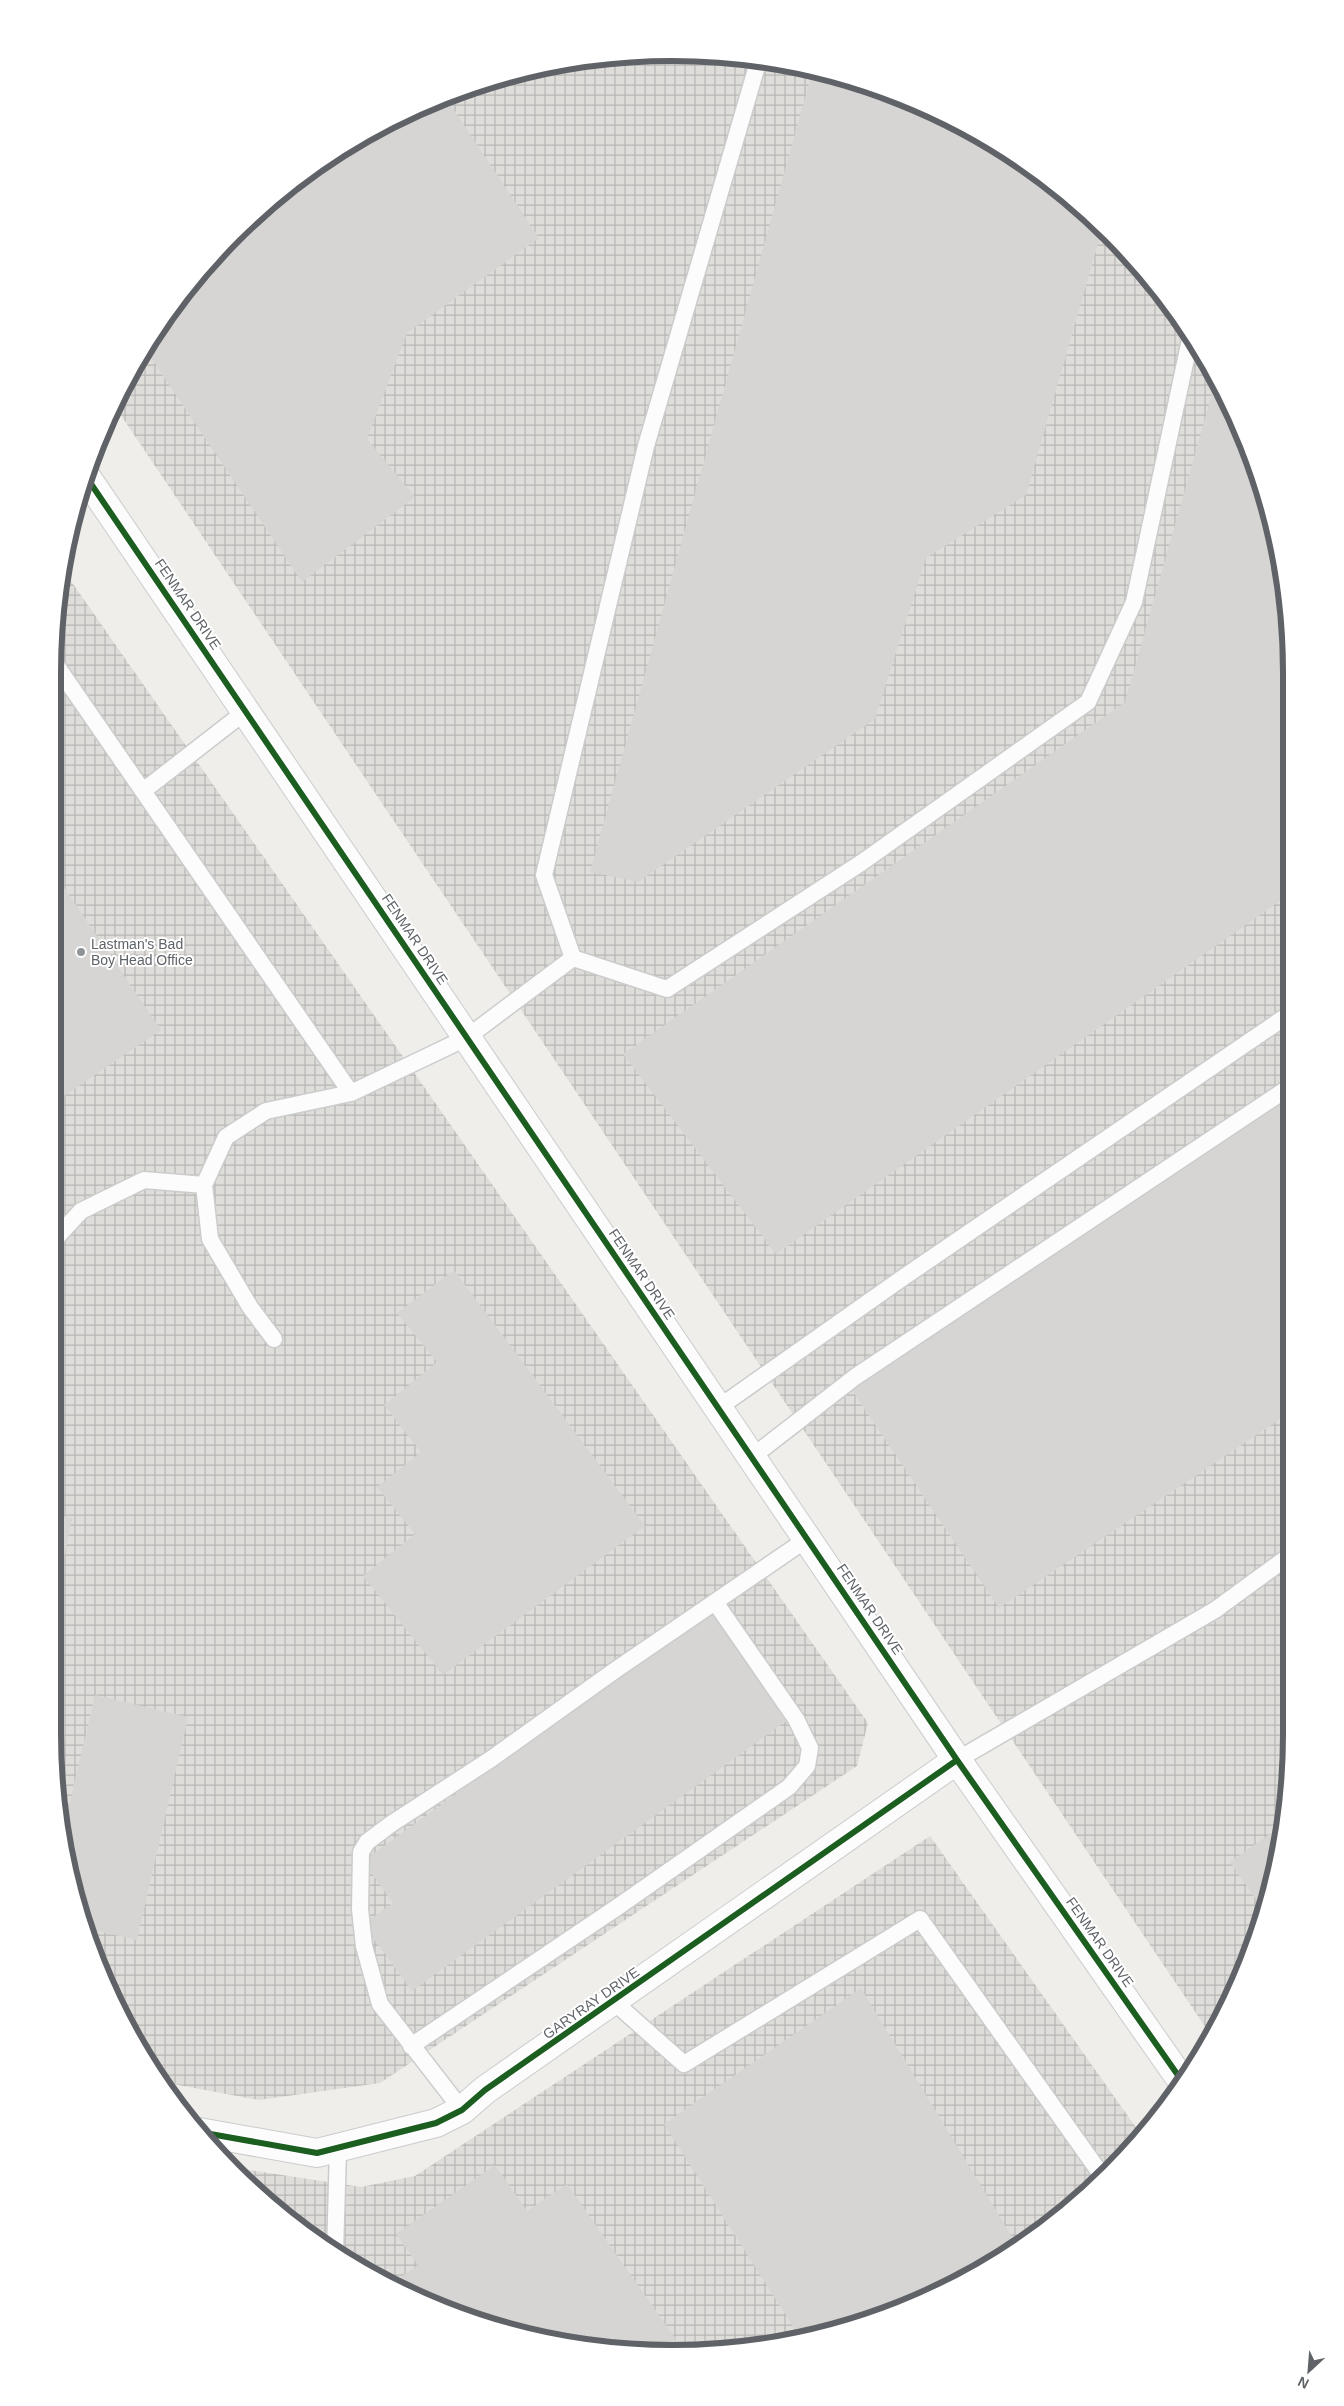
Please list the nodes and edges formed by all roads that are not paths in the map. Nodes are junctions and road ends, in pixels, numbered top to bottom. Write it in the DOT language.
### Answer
graph roads {
  1 [pos="757,67"];
  2 [pos="1188,347"];
  3 [pos="91,484"];
  4 [pos="61,672"];
  5 [pos="246,712"];
  6 [pos="143,791"];
  7 [pos="573,958"];
  8 [pos="1283,1018"];
  9 [pos="466,1038"];
  10 [pos="1283,1091"];
  11 [pos="351,1093"];
  12 [pos="204,1185"];
  13 [pos="61,1233"];
  14 [pos="274,1339"];
  15 [pos="718,1408"];
  16 [pos="752,1457"];
  17 [pos="807,1539"];
  18 [pos="1283,1561"];
  19 [pos="715,1602"];
  20 [pos="957,1760"];
  21 [pos="614,2002"];
  22 [pos="411,2046"];
  23 [pos="1179,2075"];
  24 [pos="462,2110"];
  25 [pos="211,2134"];
  26 [pos="338,2149"];
  27 [pos="1099,2171"];
  28 [pos="335,2243"];
  1 -- 7 [label="lane"];
  2 -- 7 [label="lane"];
  3 -- 5 [label="street, FENMAR DRIVE"];
  4 -- 6 [label="lane"];
  5 -- 6 [label="lane"];
  5 -- 9 [label="street, FENMAR DRIVE"];
  6 -- 11 [label="lane"];
  7 -- 9 [label="lane"];
  8 -- 15 [label="lane"];
  9 -- 11 [label="lane"];
  9 -- 15 [label="street, FENMAR DRIVE"];
  10 -- 16 [label="lane"];
  11 -- 12 [label="lane"];
  12 -- 13 [label="lane"];
  12 -- 14 [label="lane"];
  15 -- 16 [label="street, FENMAR DRIVE"];
  16 -- 17 [label="street, FENMAR DRIVE"];
  17 -- 19 [label="lane"];
  17 -- 20 [label="street, FENMAR DRIVE"];
  18 -- 20 [label="lane"];
  19 -- 22 [label="lane"];
  19 -- 22 [label="lane"];
  20 -- 21 [label="street, GARYRAY DRIVE"];
  20 -- 23 [label="street, FENMAR DRIVE"];
  21 -- 24 [label="street, GARYRAY DRIVE"];
  21 -- 27 [label="lane"];
  22 -- 24 [label="lane"];
  24 -- 26 [label="street, GARYRAY DRIVE"];
  25 -- 26 [label="street, GARYRAY DRIVE"];
  26 -- 28 [label="lane"];
}
